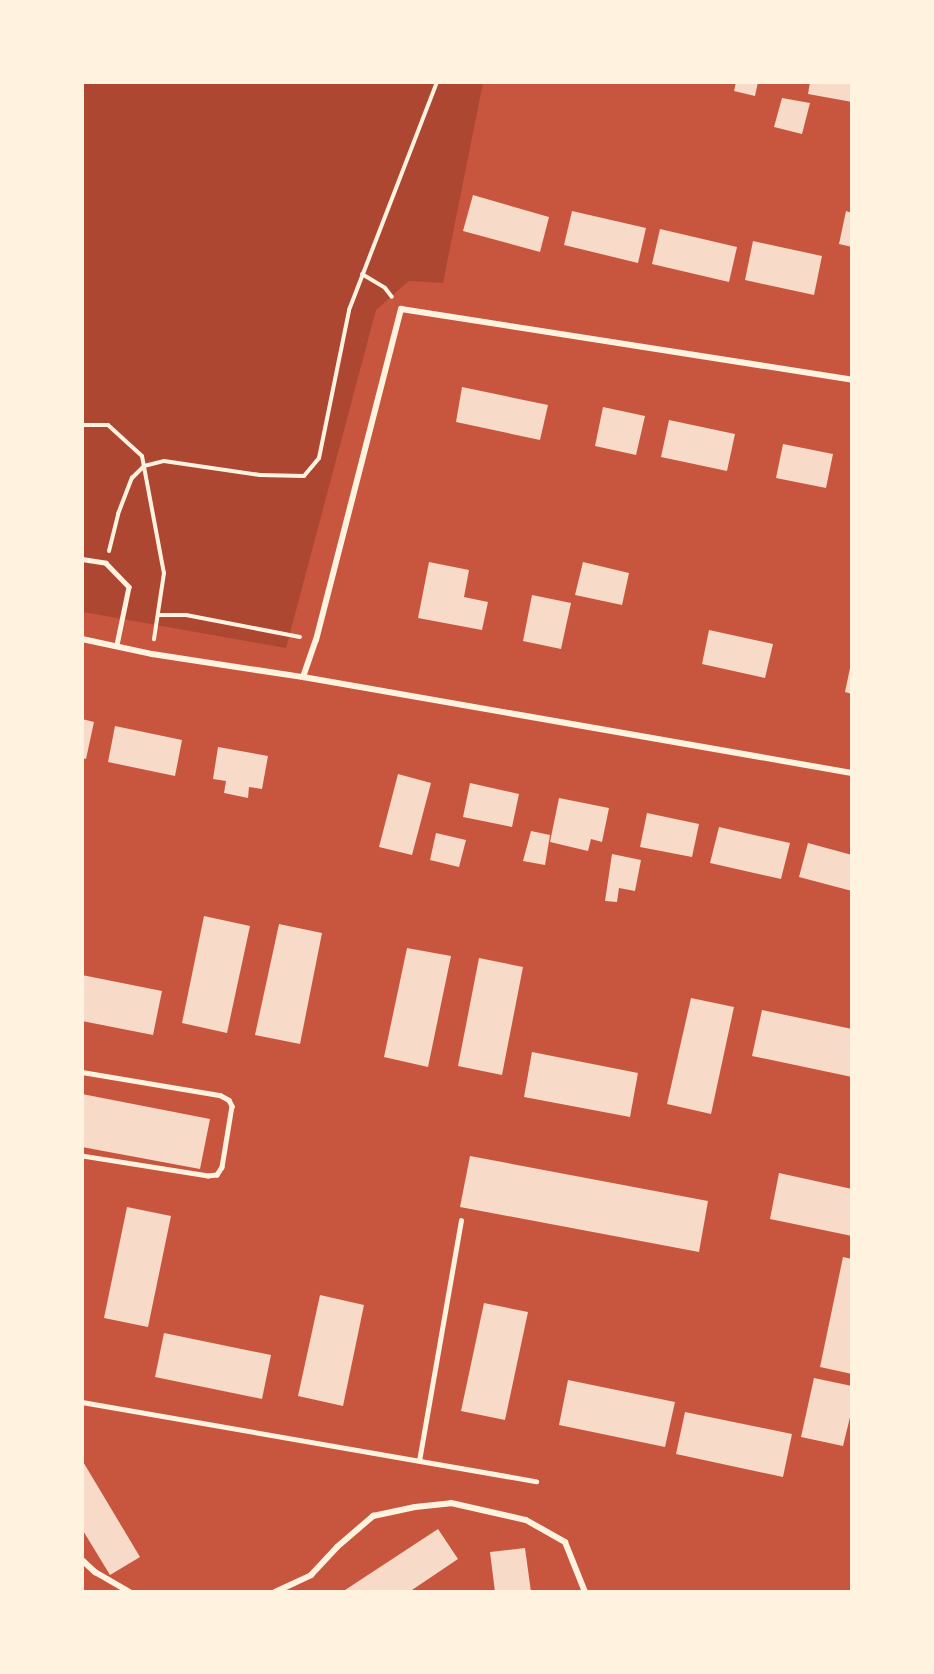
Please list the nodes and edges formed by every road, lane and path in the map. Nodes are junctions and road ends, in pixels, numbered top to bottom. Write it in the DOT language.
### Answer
graph roads {
  1 [pos="437,82"];
  2 [pos="362,274"];
  3 [pos="401,309"];
  4 [pos="852,380"];
  5 [pos="82,425"];
  6 [pos="144,466"];
  7 [pos="82,559"];
  8 [pos="106,563"];
  9 [pos="158,615"];
  10 [pos="82,639"];
  11 [pos="316,640"];
  12 [pos="117,645"];
  13 [pos="152,654"];
  14 [pos="303,677"];
  15 [pos="852,773"];
  16 [pos="82,1072"];
  17 [pos="82,1156"];
  18 [pos="461,1221"];
  19 [pos="82,1402"];
  20 [pos="419,1461"];
  21 [pos="536,1481"];
  22 [pos="82,1560"];
  23 [pos="129,1592"];
  24 [pos="275,1592"];
  25 [pos="585,1592"];
  1 -- 2 [label="path"];
  2 -- 3 [label="path"];
  2 -- 6 [label="path"];
  3 -- 4 [label="street"];
  3 -- 11 [label="street"];
  5 -- 6 [label="path"];
  6 -- 8 [label="path"];
  6 -- 9 [label="path"];
  7 -- 8 [label="lane"];
  8 -- 12 [label="lane"];
  9 -- 11 [label="path"];
  9 -- 13 [label="path"];
  10 -- 12 [label="street"];
  11 -- 14 [label="street"];
  12 -- 13 [label="street"];
  13 -- 14 [label="street"];
  14 -- 15 [label="street"];
  16 -- 17 [label="lane"];
  18 -- 20 [label="lane"];
  19 -- 20 [label="lane"];
  20 -- 21 [label="lane"];
  22 -- 23 [label="street"];
  24 -- 25 [label="street"];
}
